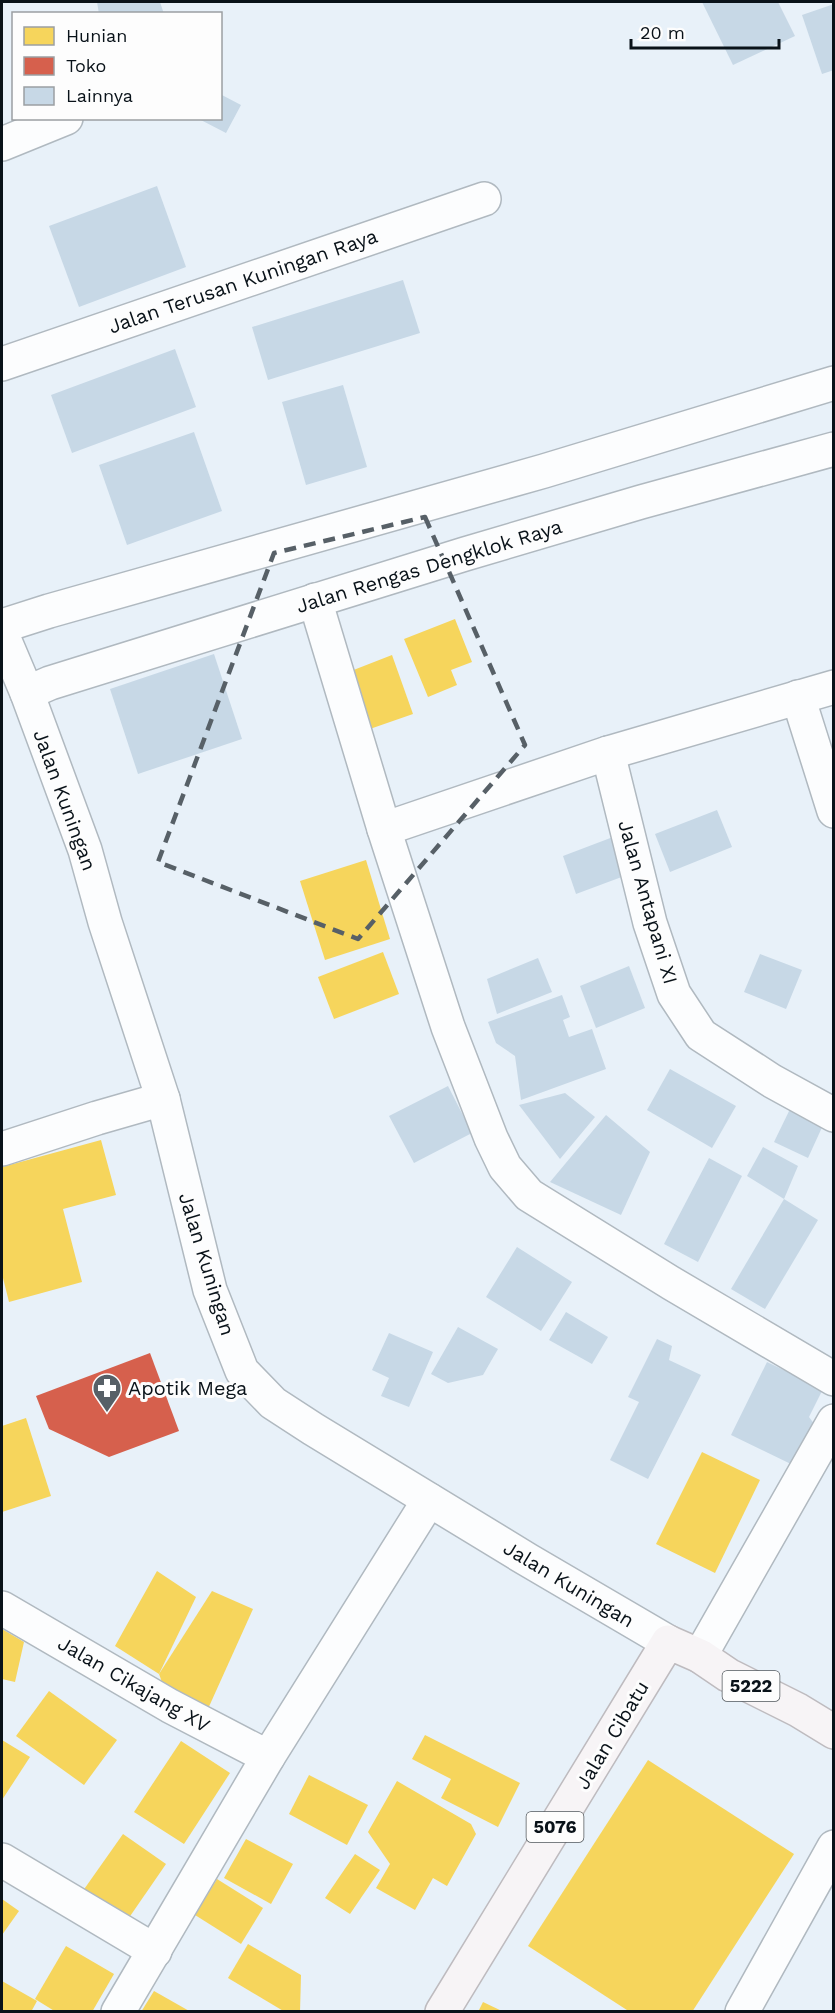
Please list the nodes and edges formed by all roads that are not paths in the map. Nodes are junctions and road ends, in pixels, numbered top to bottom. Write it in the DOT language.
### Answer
graph roads {
  1 [pos="61,120"];
  2 [pos="2,144"];
  3 [pos="484,199"];
  4 [pos="2,364"];
  5 [pos="834,383"];
  6 [pos="834,449"];
  7 [pos="315,600"];
  8 [pos="2,626"];
  9 [pos="2,634"];
  10 [pos="834,687"];
  11 [pos="27,693"];
  12 [pos="798,697"];
  13 [pos="608,753"];
  14 [pos="834,811"];
  15 [pos="384,829"];
  16 [pos="163,1099"];
  17 [pos="834,1115"];
  18 [pos="2,1149"];
  19 [pos="834,1379"];
  20 [pos="834,1421"];
  21 [pos="429,1500"];
  22 [pos="2,1608"];
  23 [pos="668,1642"];
  24 [pos="700,1656"];
  25 [pos="834,1732"];
  26 [pos="268,1757"];
  27 [pos="834,1847"];
  28 [pos="2,1860"];
  29 [pos="155,1951"];
  30 [pos="118,2012"];
  31 [pos="442,2012"];
  32 [pos="742,2012"];
  1 -- 2 [label="street"];
  3 -- 4 [label="street, Jalan Terusan Kuningan Raya"];
  5 -- 8 [label="street"];
  6 -- 7 [label="street, Jalan Rengas Dengklok Raya"];
  7 -- 11 [label="street, Jalan Rengas Dengklok Raya"];
  7 -- 15 [label="street"];
  9 -- 11 [label="street, Jalan Kuningan"];
  10 -- 12 [label="street"];
  11 -- 16 [label="street, Jalan Kuningan"];
  12 -- 13 [label="street"];
  12 -- 14 [label="street"];
  13 -- 15 [label="street"];
  13 -- 17 [label="street, Jalan Antapani XI"];
  15 -- 19 [label="street"];
  16 -- 18 [label="street"];
  16 -- 21 [label="street, Jalan Kuningan"];
  20 -- 24 [label="street"];
  21 -- 23 [label="street, Jalan Kuningan"];
  21 -- 26 [label="street"];
  22 -- 26 [label="street, Jalan Cikajang XV"];
  23 -- 24 [label="main road, Jalan Kuningan / 5222"];
  23 -- 31 [label="main road, Jalan Cibatu / 5076"];
  24 -- 25 [label="main road, Jalan Kuningan / 5222"];
  26 -- 29 [label="street"];
  27 -- 32 [label="street"];
  28 -- 29 [label="street"];
  29 -- 30 [label="street"];
}
